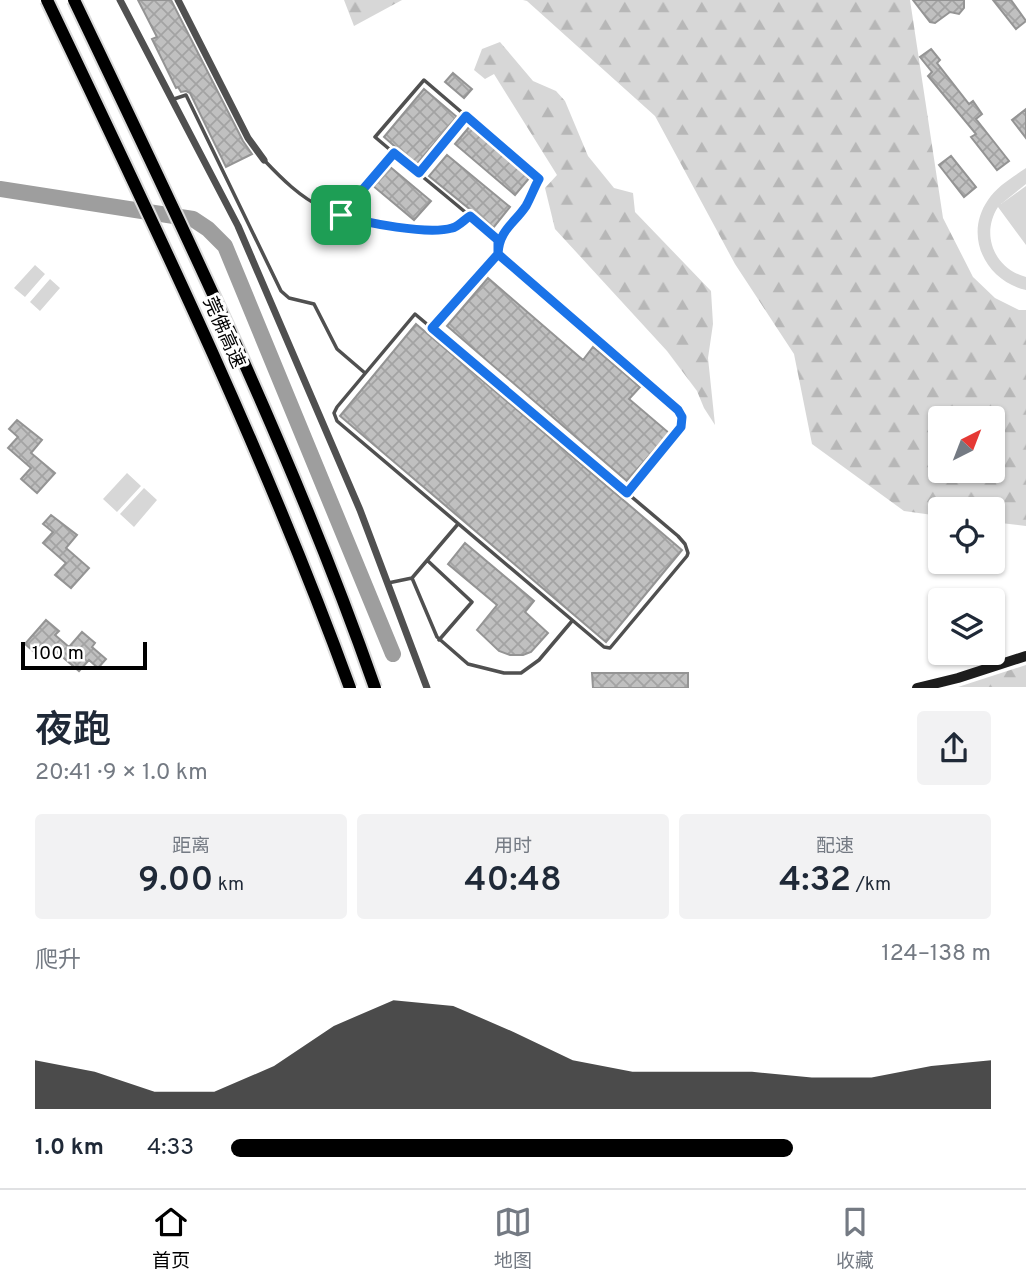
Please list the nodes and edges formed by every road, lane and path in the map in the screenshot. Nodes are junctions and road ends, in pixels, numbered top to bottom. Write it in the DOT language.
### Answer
graph roads {
  1 [pos="47,0"];
  2 [pos="74,0"];
  3 [pos="120,0"];
  4 [pos="178,0"];
  5 [pos="172,100"];
  6 [pos="466,116"];
  7 [pos="394,153"];
  8 [pos="264,160"];
  9 [pos="419,173"];
  10 [pos="341,215"];
  11 [pos="470,216"];
  12 [pos="498,240"];
  13 [pos="498,254"];
  14 [pos="432,328"];
  15 [pos="365,373"];
  16 [pos="627,493"];
  17 [pos="459,524"];
  18 [pos="428,561"];
  19 [pos="412,578"];
  20 [pos="388,583"];
  21 [pos="572,620"];
  22 [pos="439,640"];
  23 [pos="1026,656"];
  24 [pos="350,688"];
  25 [pos="375,688"];
  26 [pos="427,688"];
  27 [pos="918,688"];
  1 -- 24 [label="highway, 莞佛高速, bridge"];
  2 -- 25 [label="highway, 莞佛高速, bridge"];
  3 -- 5 [label="street"];
  4 -- 8 [label="street"];
  5 -- 15 [label="lane"];
  5 -- 20 [label="street"];
  6 -- 7 [label="lane"];
  6 -- 9 [label="lane"];
  6 -- 12 [label="lane"];
  7 -- 9 [label="lane"];
  7 -- 10 [label="lane"];
  8 -- 10 [label="lane"];
  9 -- 11 [label="lane"];
  10 -- 11 [label="lane"];
  11 -- 12 [label="lane"];
  12 -- 13 [label="lane"];
  13 -- 14 [label="lane"];
  13 -- 16 [label="lane"];
  14 -- 15 [label="lane"];
  14 -- 16 [label="lane"];
  15 -- 17 [label="lane"];
  16 -- 21 [label="lane"];
  17 -- 18 [label="lane"];
  17 -- 21 [label="lane"];
  18 -- 19 [label="lane"];
  18 -- 22 [label="lane"];
  19 -- 20 [label="lane"];
  19 -- 22 [label="lane"];
  20 -- 26 [label="street"];
  21 -- 22 [label="lane"];
  23 -- 27 [label="main road"];
}
